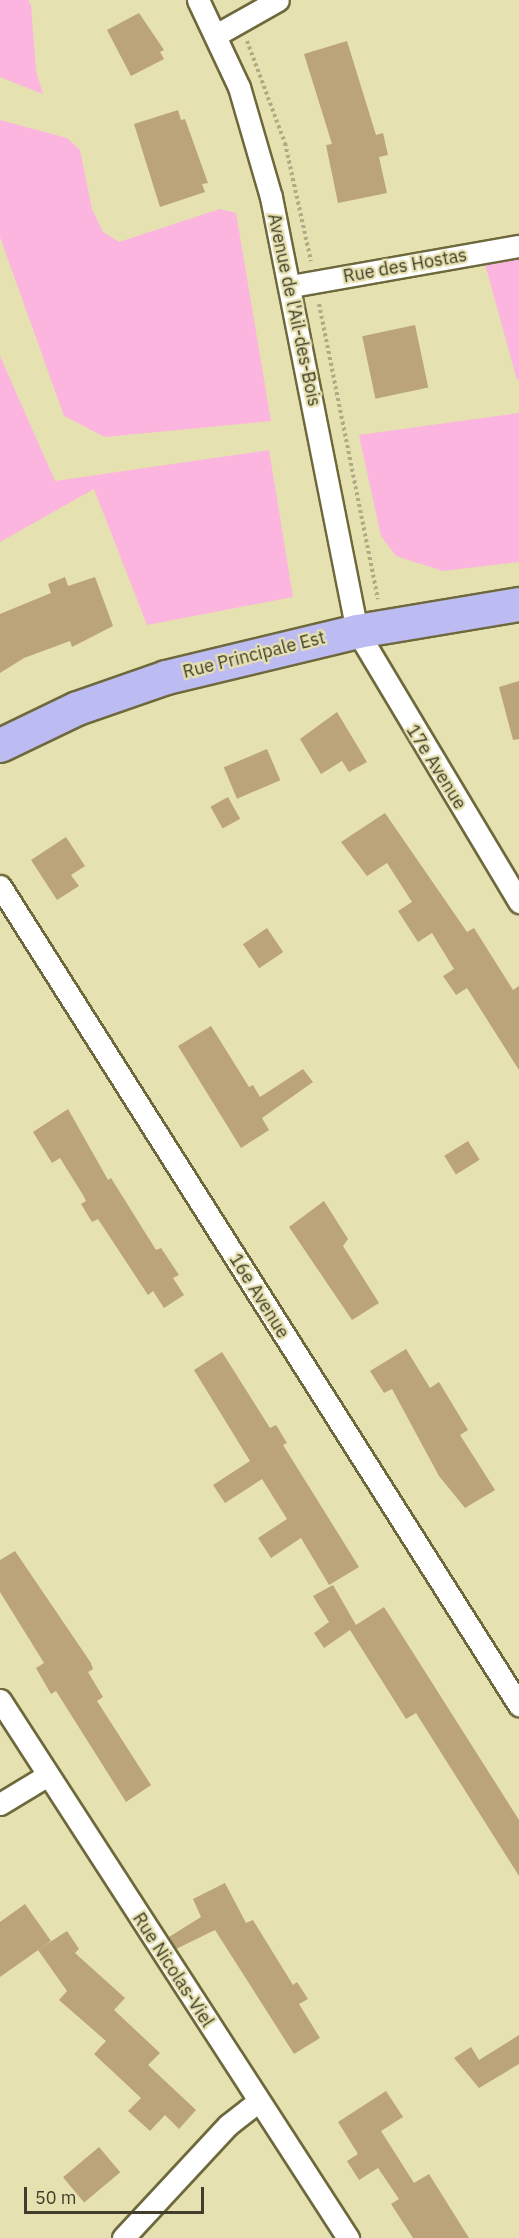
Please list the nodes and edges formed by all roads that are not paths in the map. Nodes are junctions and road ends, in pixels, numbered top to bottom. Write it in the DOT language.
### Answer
graph roads {
  1 [pos="198,0"];
  2 [pos="278,0"];
  3 [pos="216,35"];
  4 [pos="519,246"];
  5 [pos="291,286"];
  6 [pos="519,604"];
  7 [pos="357,631"];
  8 [pos="0,745"];
  9 [pos="0,886"];
  10 [pos="519,902"];
  11 [pos="0,1700"];
  12 [pos="519,1705"];
  13 [pos="48,1775"];
  14 [pos="0,1804"];
  15 [pos="257,2102"];
  16 [pos="123,2238"];
  17 [pos="348,2238"];
  1 -- 3 [label="street, Avenue de l'Ail-des-Bois"];
  2 -- 3 [label="street"];
  3 -- 5 [label="street, Avenue de l'Ail-des-Bois"];
  4 -- 5 [label="street, Rue des Hostas"];
  5 -- 7 [label="street, Avenue de l'Ail-des-Bois"];
  6 -- 7 [label="main road, Rue Principale Est"];
  7 -- 8 [label="main road, Rue Principale Est"];
  7 -- 10 [label="street, 17e Avenue"];
  9 -- 12 [label="street, 16e Avenue"];
  11 -- 13 [label="street, Rue Nicolas-Viel"];
  13 -- 14 [label="street"];
  13 -- 15 [label="street, Rue Nicolas-Viel"];
  15 -- 16 [label="street"];
  15 -- 17 [label="street, Rue Nicolas-Viel"];
}
